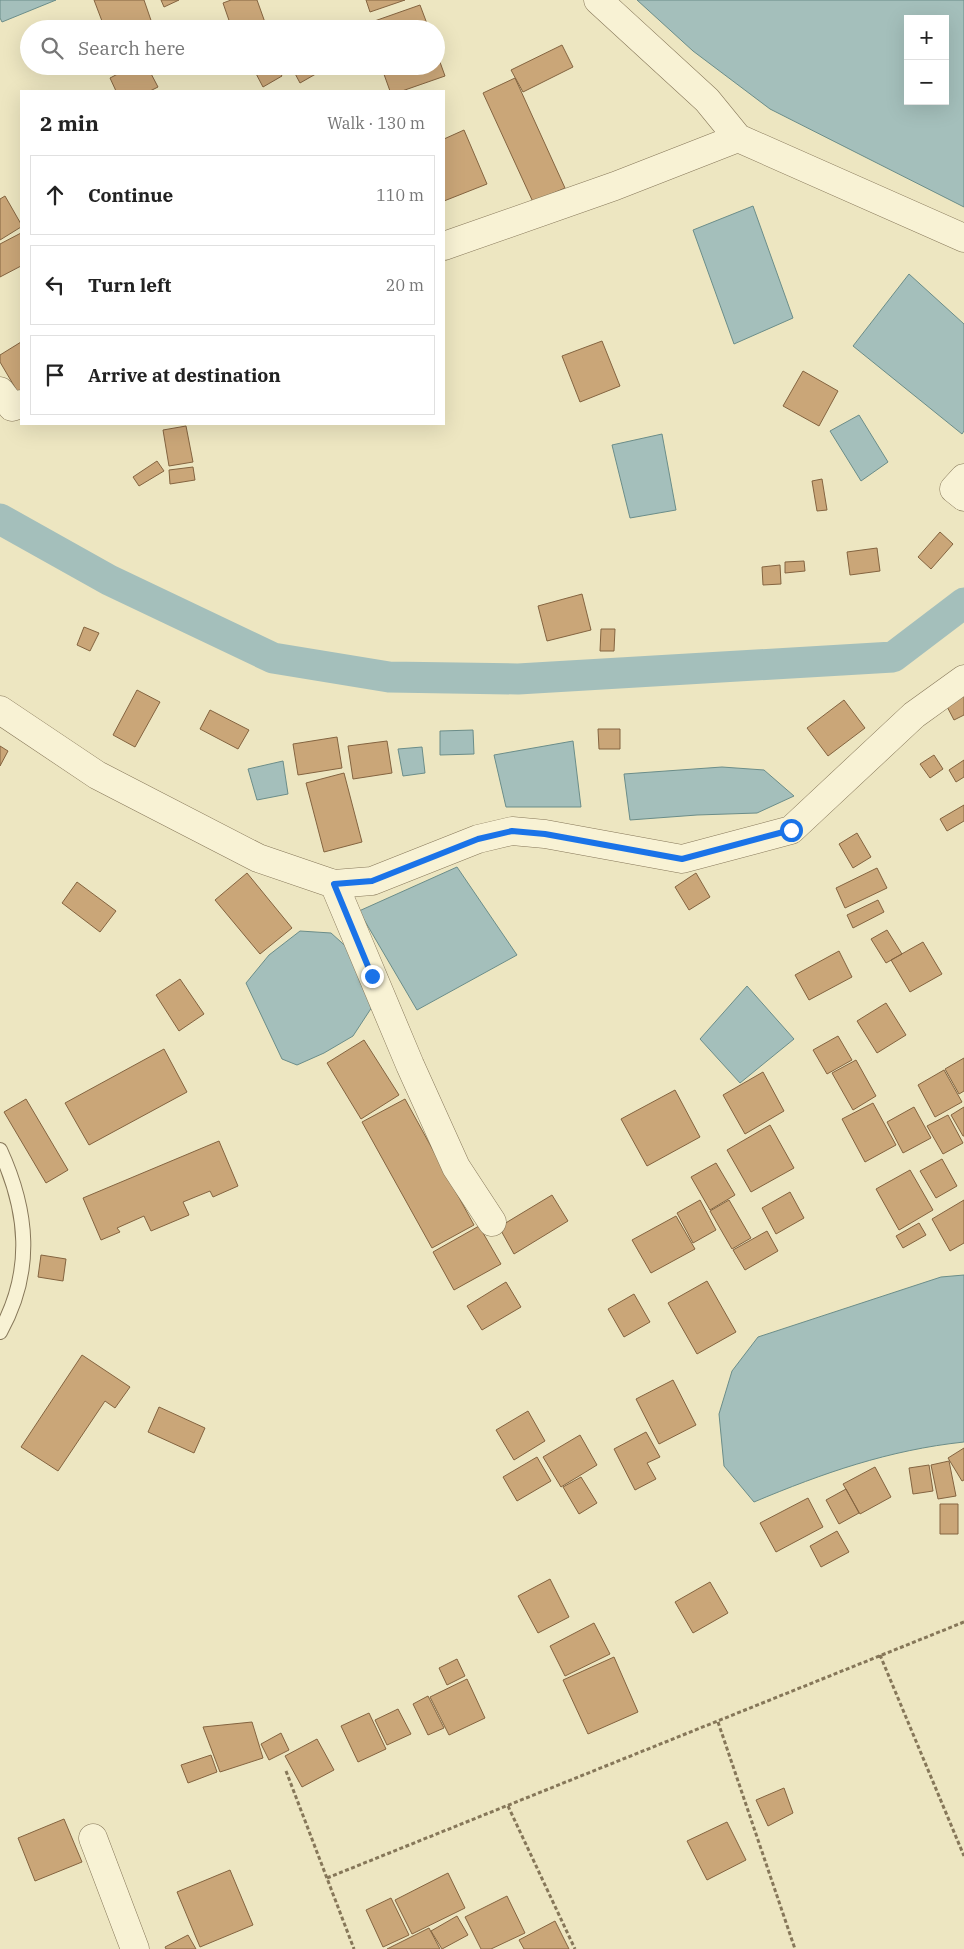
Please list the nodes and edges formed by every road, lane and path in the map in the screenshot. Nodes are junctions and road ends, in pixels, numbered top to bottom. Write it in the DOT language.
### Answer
graph roads {
  1 [pos="598,0"];
  2 [pos="738,138"];
  3 [pos="964,238"];
  4 [pos="445,246"];
  5 [pos="0,391"];
  6 [pos="20,404"];
  7 [pos="964,478"];
  8 [pos="964,497"];
  9 [pos="964,679"];
  10 [pos="0,710"];
  11 [pos="334,884"];
  12 [pos="0,1150"];
  13 [pos="492,1222"];
  14 [pos="0,1332"];
  15 [pos="964,1622"];
  16 [pos="880,1655"];
  17 [pos="718,1722"];
  18 [pos="286,1771"];
  19 [pos="508,1806"];
  20 [pos="93,1838"];
  21 [pos="964,1856"];
  22 [pos="327,1878"];
  23 [pos="135,1949"];
  24 [pos="354,1949"];
  25 [pos="575,1949"];
  26 [pos="795,1949"];
  1 -- 2 [label="street"];
  2 -- 3 [label="street"];
  2 -- 4 [label="street"];
  5 -- 6 [label="street"];
  7 -- 8 [label="street"];
  9 -- 11 [label="street"];
  10 -- 11 [label="street"];
  11 -- 13 [label="street"];
  12 -- 14 [label="lane"];
  15 -- 16 [label="path"];
  16 -- 17 [label="path"];
  16 -- 21 [label="path"];
  17 -- 19 [label="path"];
  17 -- 26 [label="path"];
  18 -- 22 [label="path"];
  19 -- 22 [label="path"];
  19 -- 25 [label="path"];
  20 -- 23 [label="street"];
  22 -- 24 [label="path"];
}
